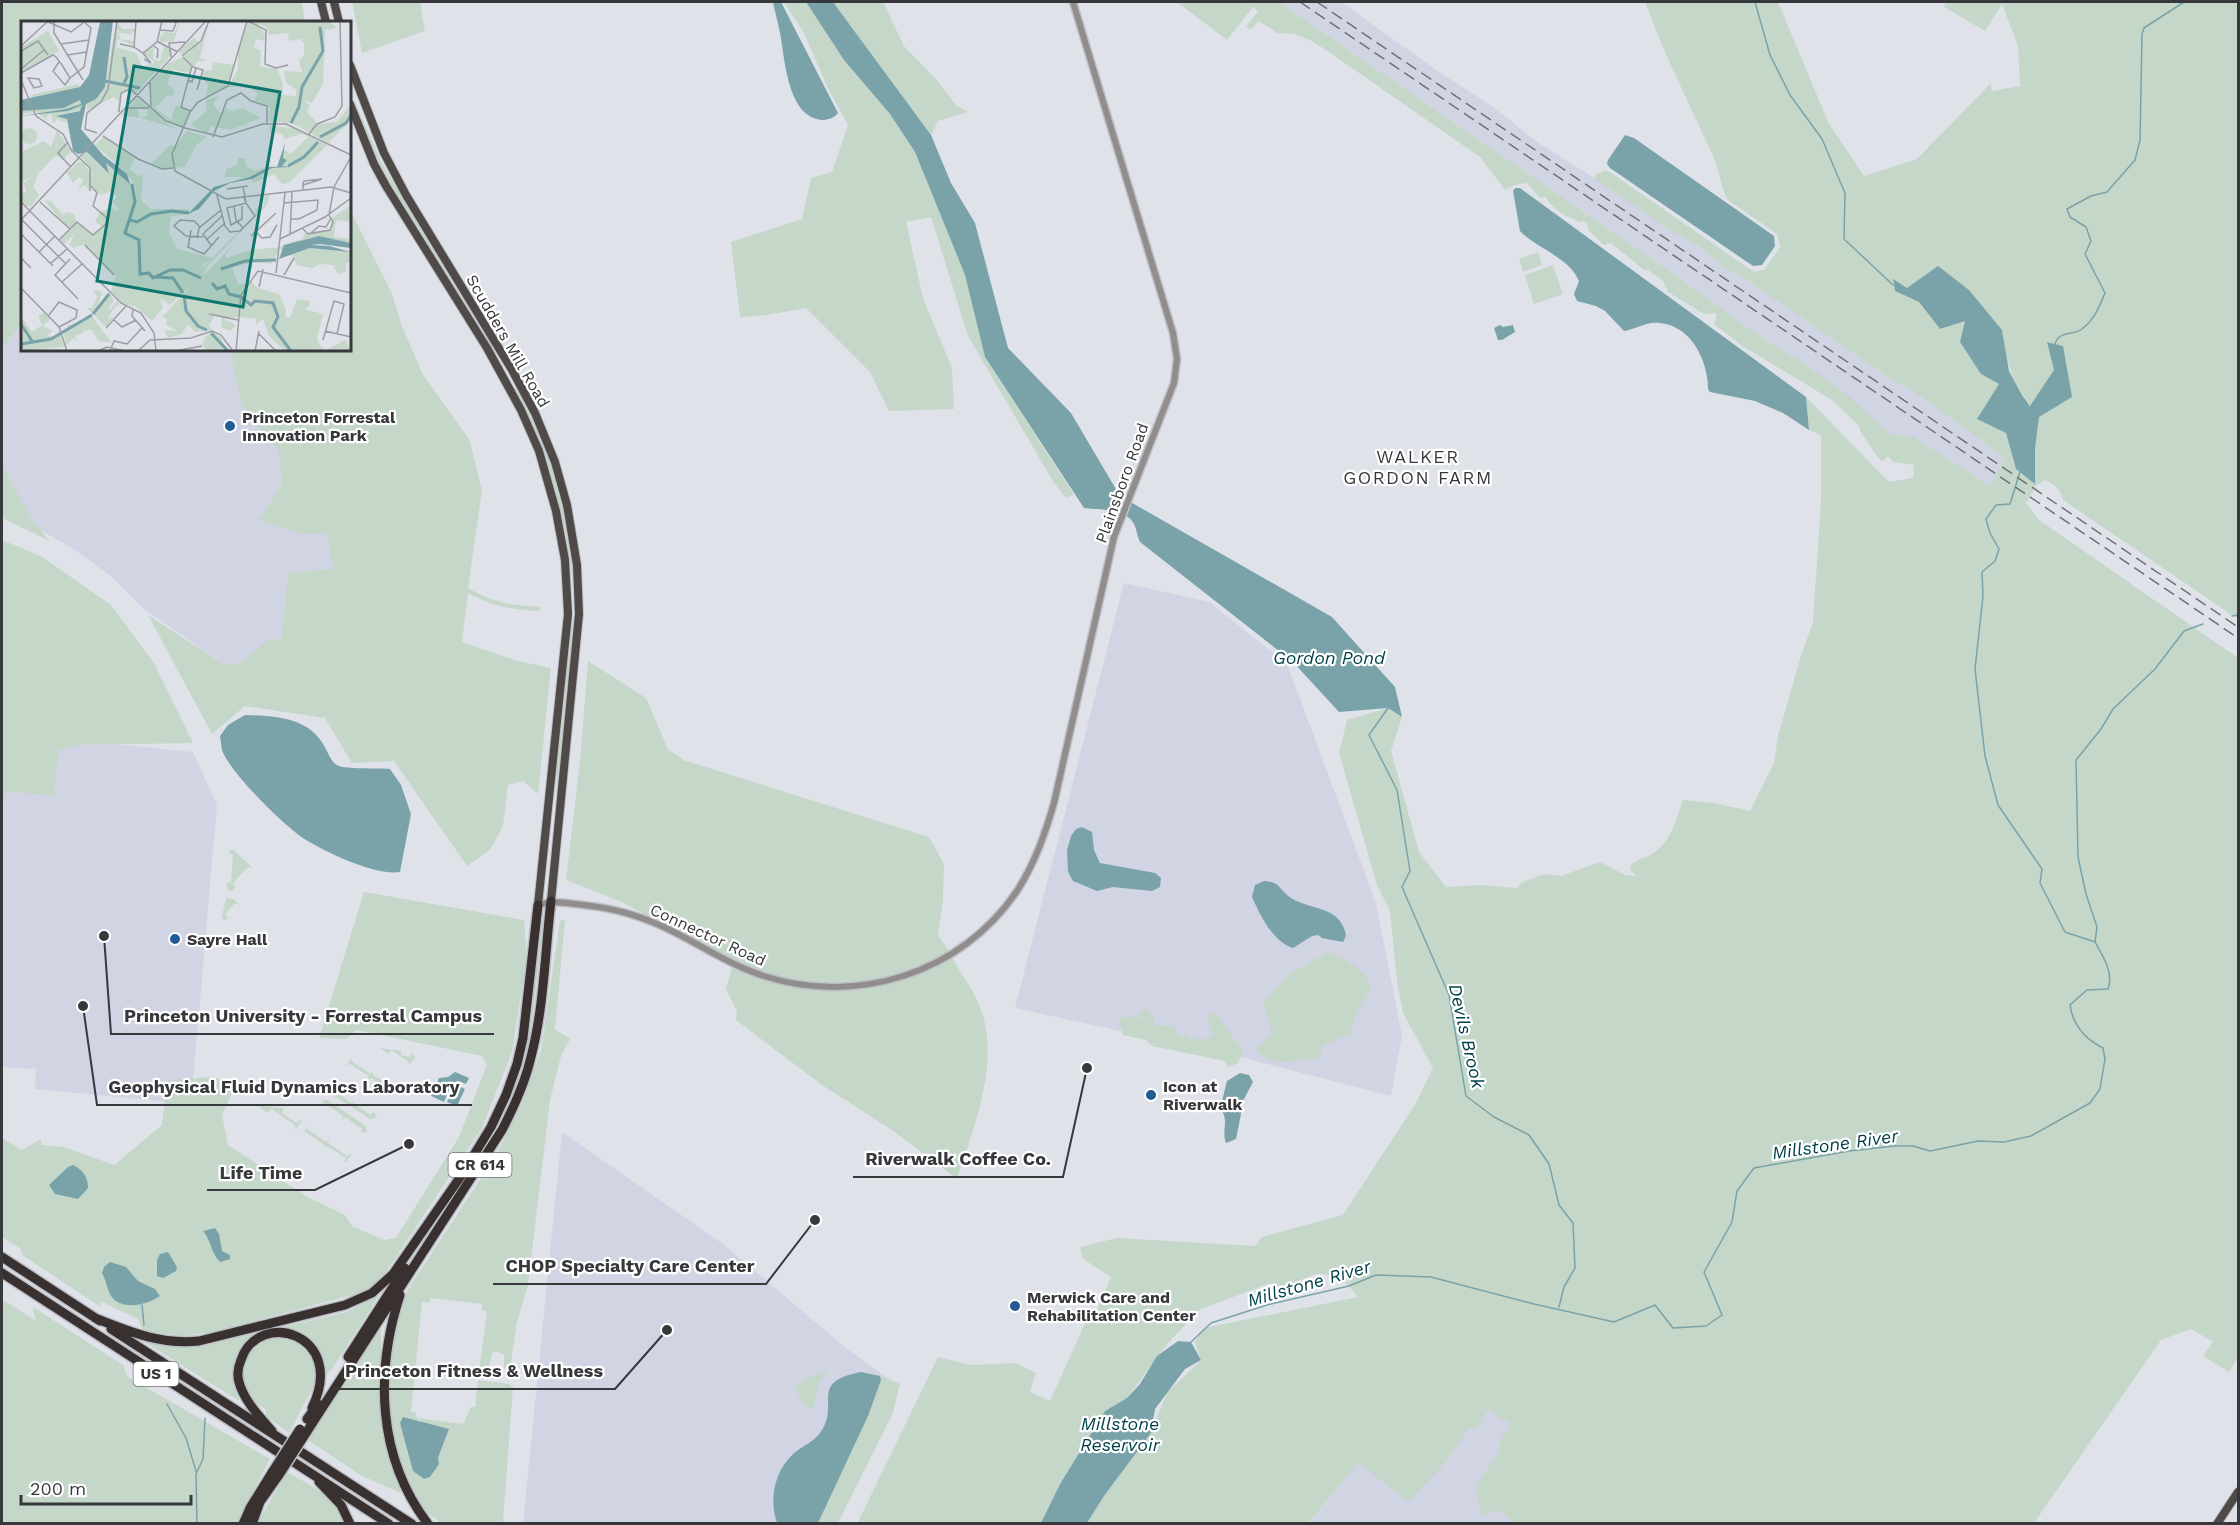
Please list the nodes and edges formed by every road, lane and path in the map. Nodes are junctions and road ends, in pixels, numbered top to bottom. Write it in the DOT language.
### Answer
graph roads {
  1 [pos="321,2"];
  2 [pos="334,2"];
  3 [pos="1073,2"];
  4 [pos="326,21"];
  5 [pos="339,21"];
  6 [pos="351,68"];
  7 [pos="351,106"];
  8 [pos="540,893"];
  9 [pos="551,901"];
  10 [pos="538,905"];
  11 [pos="955,952"];
  12 [pos="461,1176"];
  13 [pos="2,1257"];
  14 [pos="2,1273"];
  15 [pos="405,1281"];
  16 [pos="95,1318"];
  17 [pos="307,1419"];
  18 [pos="303,1431"];
  19 [pos="278,1438"];
  20 [pos="276,1473"];
  21 [pos="311,1474"];
  22 [pos="2238,1492"];
  23 [pos="243,1524"];
  24 [pos="252,1524"];
  25 [pos="350,1524"];
  26 [pos="389,1524"];
  27 [pos="412,1524"];
  28 [pos="428,1524"];
  29 [pos="2217,1524"];
  1 -- 4 [label="main road"];
  2 -- 5 [label="main road"];
  3 -- 11 [label="street, Plainsboro Road"];
  6 -- 9 [label="main road, Scudders Mill Road / CR 614"];
  7 -- 8 [label="main road, Scudders Mill Road / CR 614"];
  8 -- 9 [label="street"];
  8 -- 10 [label="main road, Scudders Mill Road / CR 614"];
  9 -- 10 [label="street"];
  9 -- 11 [label="street, Connector Road"];
  9 -- 15 [label="highway, CR 614"];
  10 -- 12 [label="highway, CR 614"];
  12 -- 16 [label="highway"];
  12 -- 17 [label="highway"];
  13 -- 16 [label="highway, US 1"];
  14 -- 21 [label="highway, US 1"];
  15 -- 18 [label="highway"];
  15 -- 28 [label="highway"];
  16 -- 19 [label="highway, US 1"];
  17 -- 18 [label="highway"];
  17 -- 19 [label="highway"];
  18 -- 20 [label="highway, bridge"];
  19 -- 27 [label="highway, US 1"];
  20 -- 23 [label="highway"];
  20 -- 24 [label="highway"];
  21 -- 25 [label="highway"];
  21 -- 26 [label="highway, US 1"];
  22 -- 29 [label="main road"];
}
